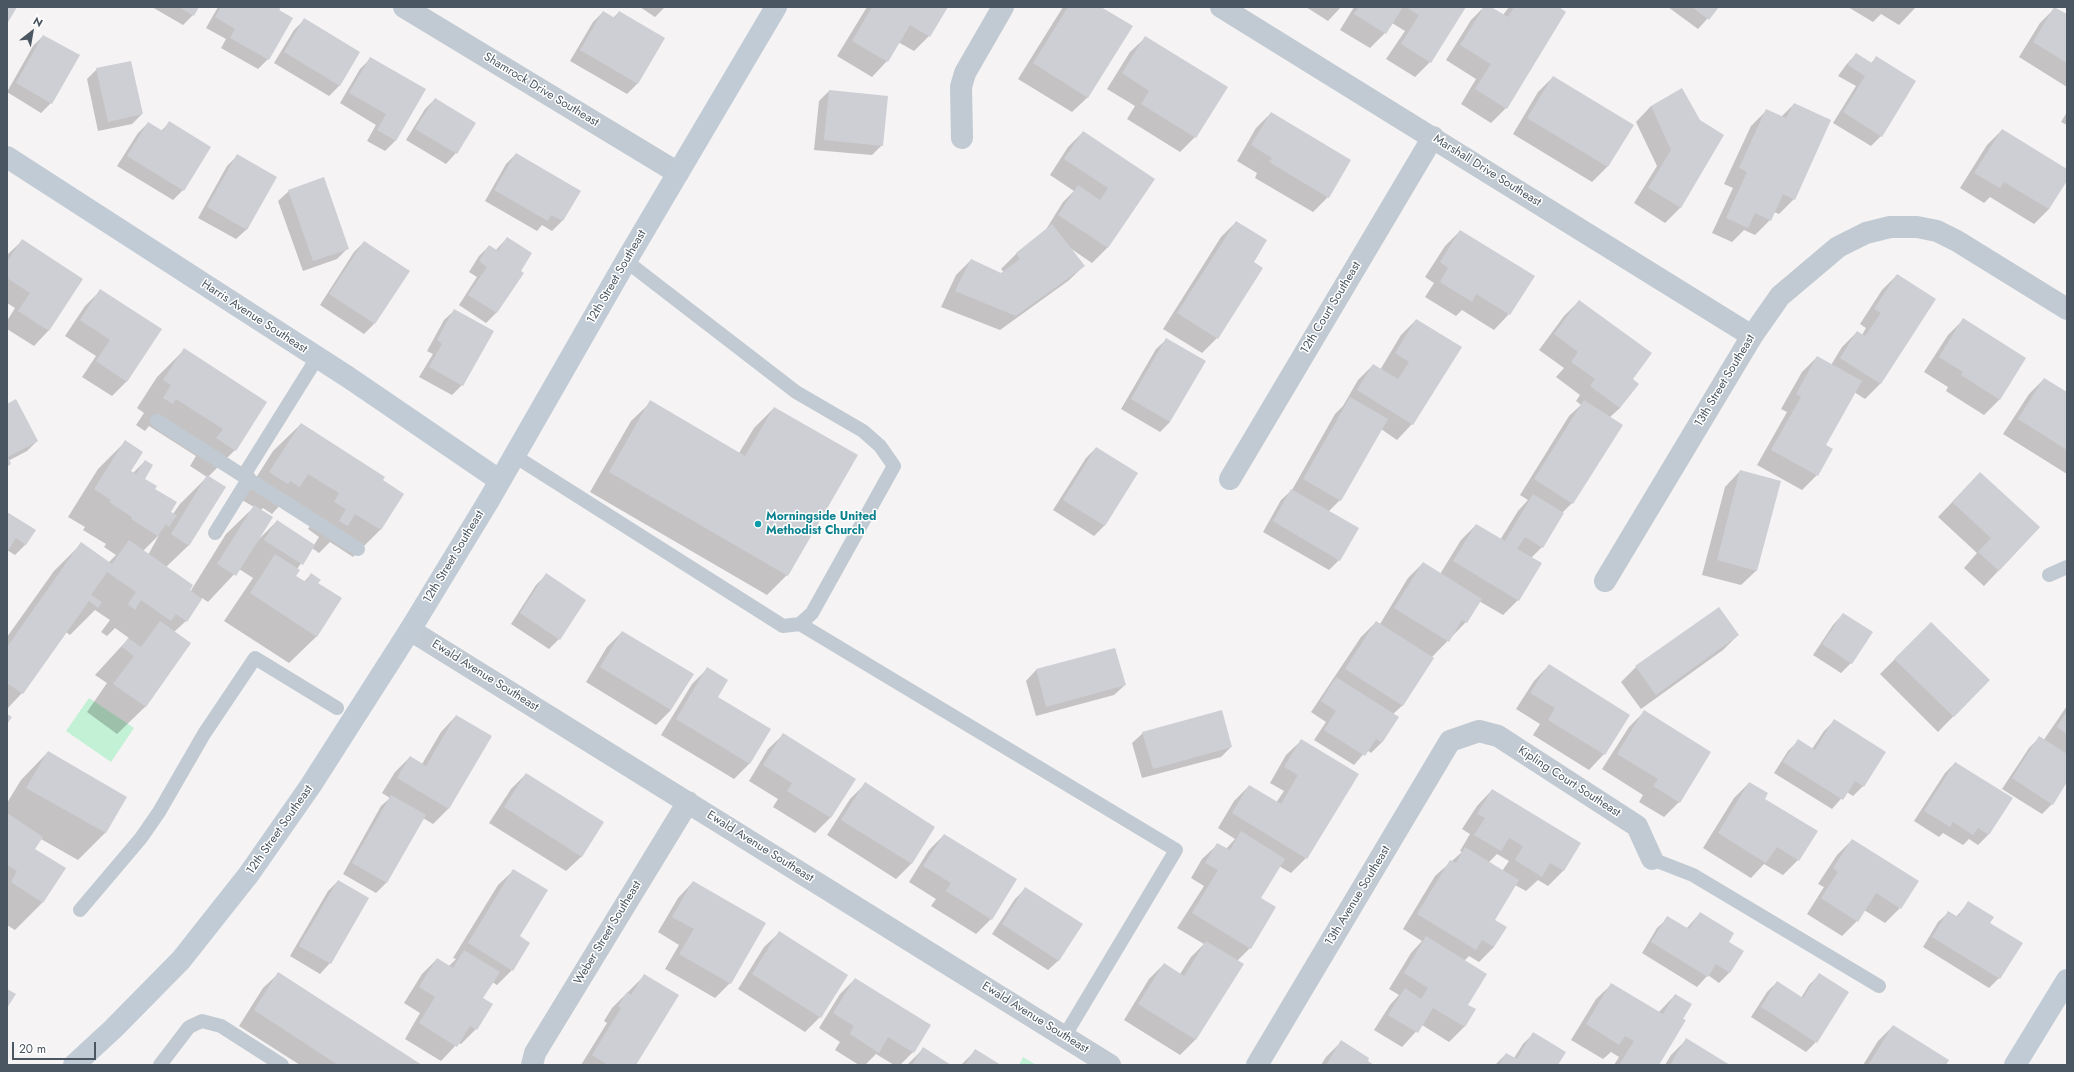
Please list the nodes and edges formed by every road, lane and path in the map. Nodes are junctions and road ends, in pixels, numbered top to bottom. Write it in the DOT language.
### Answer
graph roads {
  1 [pos="404,7"];
  2 [pos="776,7"];
  3 [pos="1003,7"];
  4 [pos="1221,7"];
  5 [pos="1434,137"];
  6 [pos="962,138"];
  7 [pos="7,157"];
  8 [pos="678,173"];
  9 [pos="626,261"];
  10 [pos="2067,309"];
  11 [pos="1752,336"];
  12 [pos="317,358"];
  13 [pos="157,421"];
  14 [pos="513,455"];
  15 [pos="246,477"];
  16 [pos="1230,479"];
  17 [pos="499,480"];
  18 [pos="215,533"];
  19 [pos="358,549"];
  20 [pos="2067,567"];
  21 [pos="2049,575"];
  22 [pos="1604,581"];
  23 [pos="800,624"];
  24 [pos="410,630"];
  25 [pos="337,708"];
  26 [pos="1465,734"];
  27 [pos="688,802"];
  28 [pos="1652,860"];
  29 [pos="80,910"];
  30 [pos="2067,980"];
  31 [pos="1879,986"];
  32 [pos="1064,1036"];
  33 [pos="74,1065"];
  34 [pos="160,1065"];
  35 [pos="282,1065"];
  36 [pos="532,1065"];
  37 [pos="1110,1065"];
  38 [pos="1257,1065"];
  39 [pos="2015,1065"];
  1 -- 8 [label="street, Shamrock Drive Southeast"];
  2 -- 8 [label="main road, 12th Street Southeast"];
  3 -- 6 [label="street"];
  4 -- 5 [label="street, Marshall Drive Southeast"];
  5 -- 11 [label="street, Marshall Drive Southeast"];
  5 -- 16 [label="street, 12th Court Southeast"];
  7 -- 12 [label="main road, Harris Avenue Southeast"];
  8 -- 9 [label="main road, 12th Street Southeast"];
  9 -- 14 [label="main road, 12th Street Southeast"];
  9 -- 23 [label="lane"];
  10 -- 11 [label="street, 13th Street Southeast"];
  11 -- 22 [label="street, 13th Street Southeast"];
  12 -- 15 [label="lane"];
  12 -- 17 [label="main road, Harris Avenue Southeast"];
  13 -- 15 [label="lane"];
  14 -- 17 [label="main road, 12th Street Southeast"];
  14 -- 23 [label="lane"];
  15 -- 18 [label="lane"];
  15 -- 19 [label="lane"];
  17 -- 24 [label="main road, 12th Street Southeast"];
  20 -- 21 [label="lane"];
  23 -- 32 [label="lane"];
  24 -- 27 [label="street, Ewald Avenue Southeast"];
  24 -- 33 [label="main road, 12th Street Southeast"];
  25 -- 29 [label="lane"];
  26 -- 28 [label="street, Kipling Court Southeast"];
  26 -- 38 [label="street, 13th Avenue Southeast"];
  27 -- 32 [label="street, Ewald Avenue Southeast"];
  27 -- 36 [label="street, Weber Street Southeast"];
  28 -- 31 [label="lane"];
  30 -- 39 [label="main road"];
  32 -- 37 [label="street, Ewald Avenue Southeast"];
  34 -- 35 [label="lane"];
}
